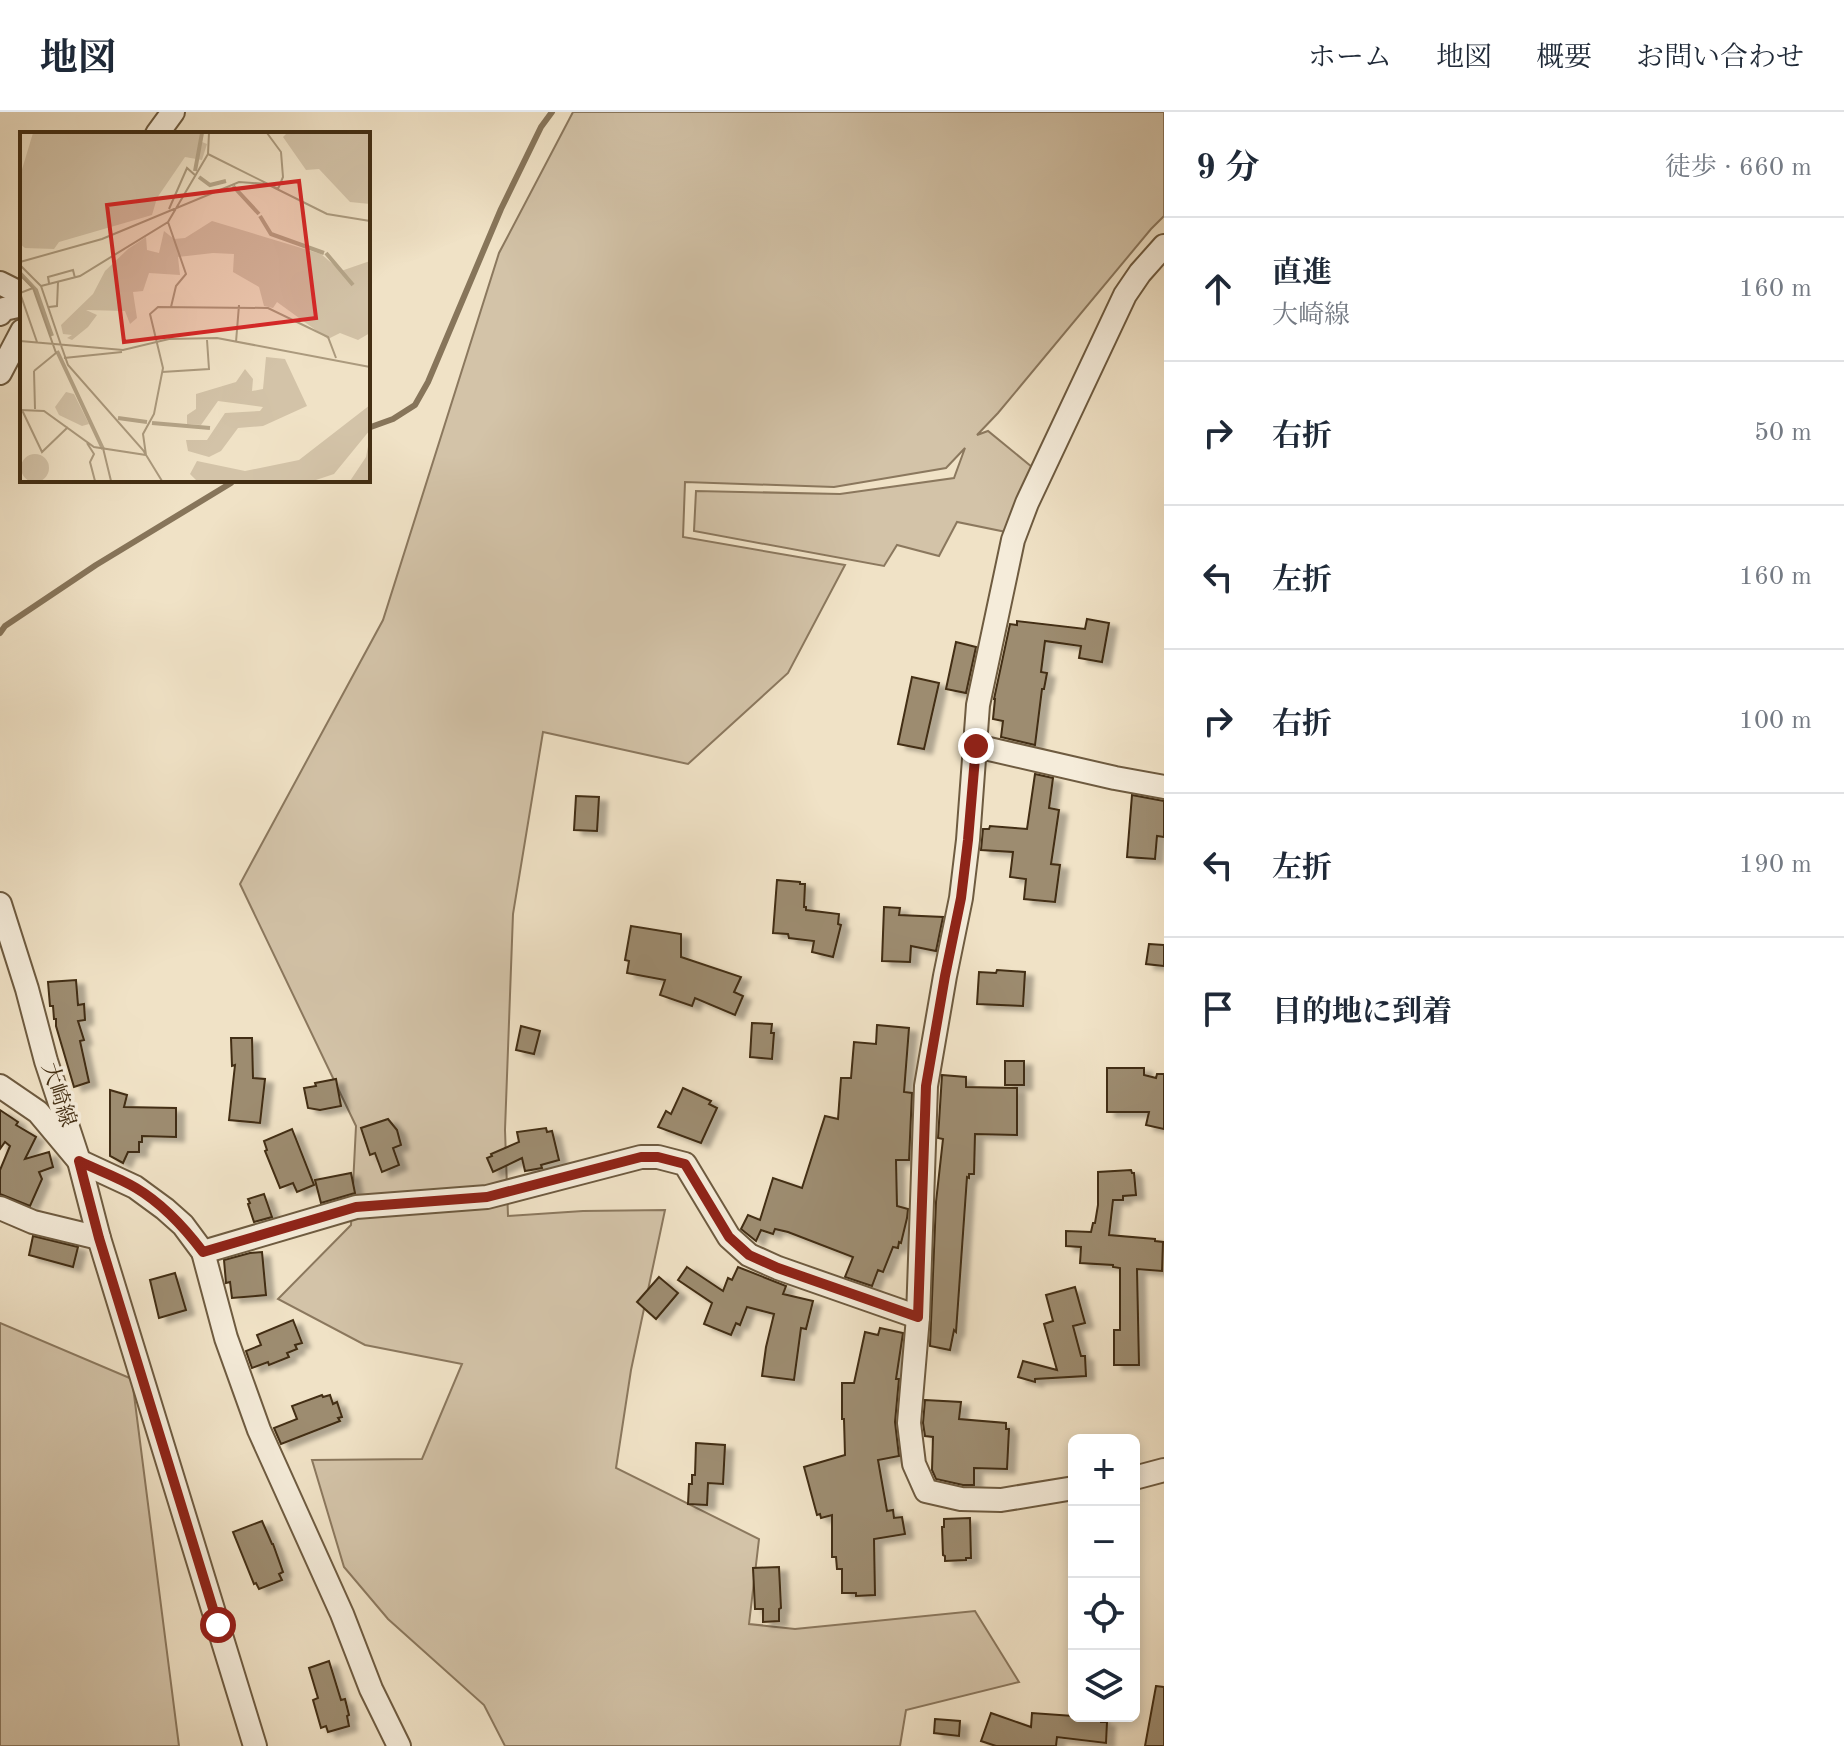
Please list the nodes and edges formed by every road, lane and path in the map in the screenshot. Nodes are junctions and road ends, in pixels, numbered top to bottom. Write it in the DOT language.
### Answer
graph roads {
  1 [pos="173,112"];
  2 [pos="158,132"];
  3 [pos="1164,246"];
  4 [pos="0,283"];
  5 [pos="20,293"];
  6 [pos="20,305"];
  7 [pos="0,314"];
  8 [pos="20,335"];
  9 [pos="0,373"];
  10 [pos="976,746"];
  11 [pos="1164,787"];
  12 [pos="0,904"];
  13 [pos="0,1086"];
  14 [pos="79,1161"];
  15 [pos="0,1208"];
  16 [pos="99,1238"];
  17 [pos="203,1252"];
  18 [pos="918,1317"];
  19 [pos="1164,1470"];
  20 [pos="1140,1476"];
  21 [pos="1068,1489"];
  22 [pos="255,1746"];
  23 [pos="399,1746"];
  1 -- 2 [label="street"];
  3 -- 10 [label="street"];
  4 -- 5 [label="street"];
  6 -- 7 [label="street"];
  8 -- 9 [label="street"];
  10 -- 11 [label="street"];
  10 -- 18 [label="street"];
  12 -- 14 [label="street, 大崎線"];
  13 -- 14 [label="street"];
  14 -- 16 [label="street, 大崎線"];
  14 -- 17 [label="street"];
  15 -- 16 [label="street"];
  16 -- 22 [label="street, 大崎線"];
  17 -- 18 [label="street"];
  17 -- 23 [label="street"];
  18 -- 21 [label="street"];
  19 -- 20 [label="street"];
}
